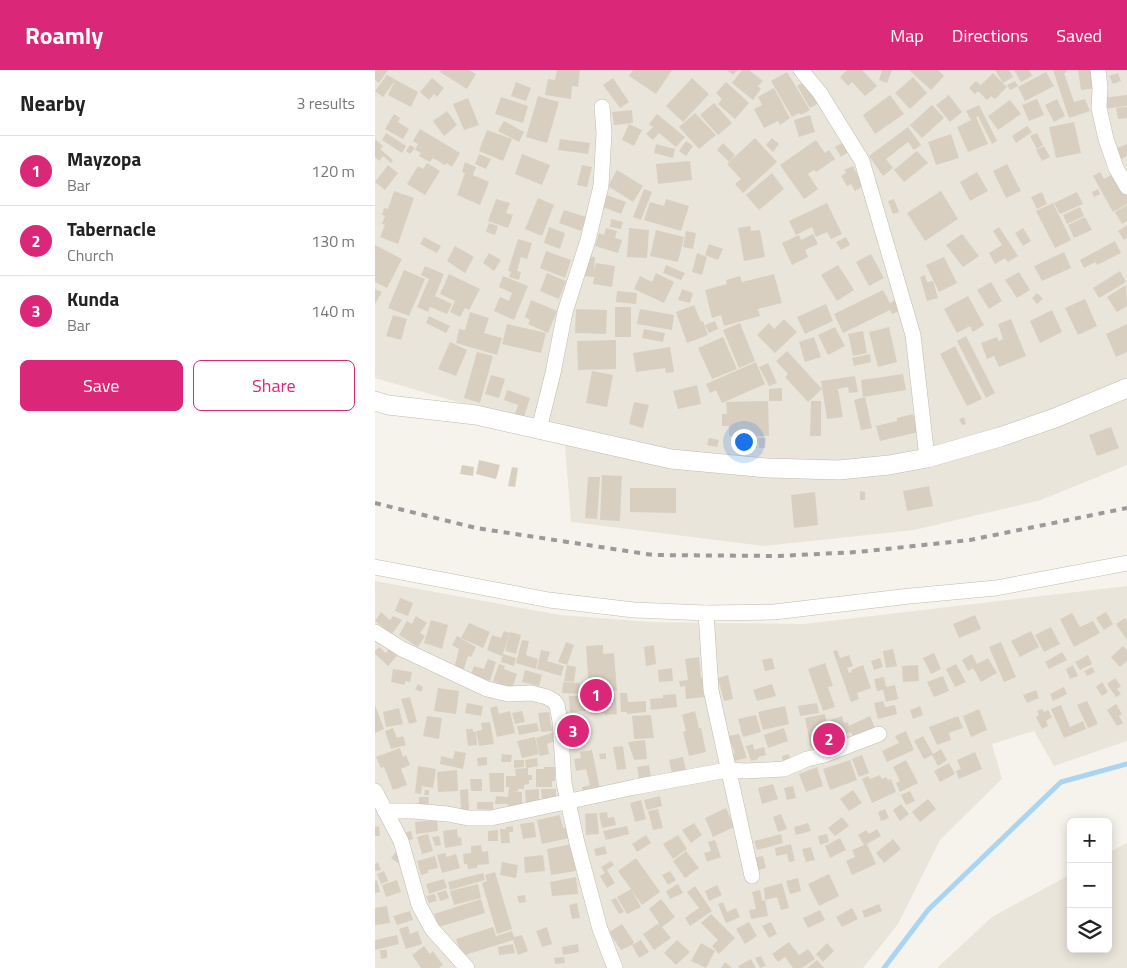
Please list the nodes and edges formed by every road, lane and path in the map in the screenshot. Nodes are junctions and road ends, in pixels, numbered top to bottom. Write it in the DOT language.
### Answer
graph roads {
  1 [pos="801,70"];
  2 [pos="1098,70"];
  3 [pos="602,107"];
  4 [pos="1127,187"];
  5 [pos="1127,388"];
  6 [pos="375,401"];
  7 [pos="539,429"];
  8 [pos="927,458"];
  9 [pos="1127,564"];
  10 [pos="375,567"];
  11 [pos="707,613"];
  12 [pos="375,632"];
  13 [pos="879,734"];
  14 [pos="727,770"];
  15 [pos="375,791"];
  16 [pos="568,802"];
  17 [pos="385,811"];
  18 [pos="752,876"];
  19 [pos="467,968"];
  20 [pos="615,968"];
  1 -- 8 [label="street"];
  2 -- 4 [label="street"];
  3 -- 7 [label="street"];
  5 -- 8 [label="street"];
  6 -- 7 [label="street"];
  7 -- 8 [label="street"];
  9 -- 11 [label="street"];
  10 -- 11 [label="street"];
  11 -- 14 [label="street"];
  12 -- 16 [label="street"];
  13 -- 14 [label="street"];
  14 -- 16 [label="street"];
  14 -- 18 [label="street"];
  15 -- 17 [label="street"];
  16 -- 17 [label="street"];
  16 -- 20 [label="street"];
  17 -- 19 [label="street"];
}
